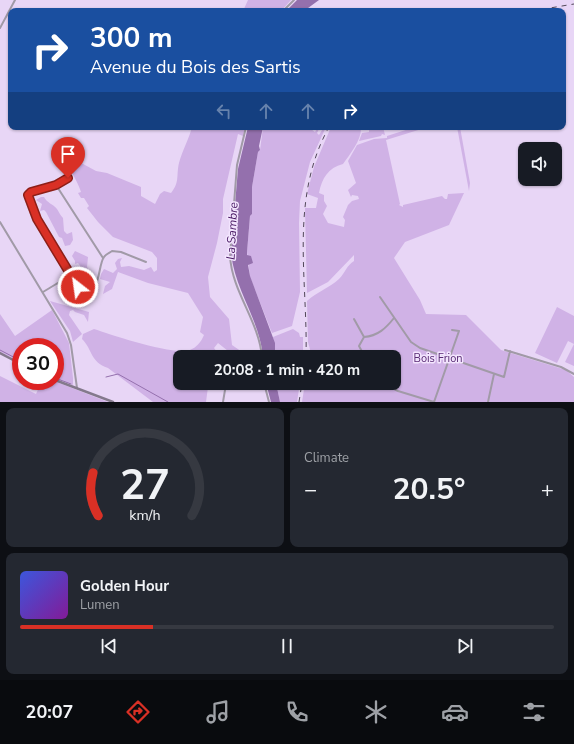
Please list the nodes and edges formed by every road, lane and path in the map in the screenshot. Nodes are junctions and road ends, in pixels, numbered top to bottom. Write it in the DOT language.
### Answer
graph roads {
  1 [pos="294,0"];
  2 [pos="286,8"];
  3 [pos="8,13"];
  4 [pos="0,28"];
  5 [pos="245,130"];
  6 [pos="68,178"];
  7 [pos="56,185"];
  8 [pos="0,222"];
  9 [pos="103,258"];
  10 [pos="146,262"];
  11 [pos="71,275"];
  12 [pos="42,292"];
  13 [pos="380,297"];
  14 [pos="394,318"];
  15 [pos="354,319"];
  16 [pos="452,330"];
  17 [pos="364,337"];
  18 [pos="261,350"];
  19 [pos="361,350"];
  20 [pos="505,350"];
  21 [pos="510,351"];
  22 [pos="0,353"];
  23 [pos="12,359"];
  24 [pos="450,359"];
  25 [pos="494,374"];
  26 [pos="574,374"];
  27 [pos="64,383"];
  28 [pos="77,388"];
  29 [pos="225,390"];
  30 [pos="265,390"];
  31 [pos="396,390"];
  32 [pos="114,402"];
  33 [pos="223,402"];
  34 [pos="268,402"];
  35 [pos="434,402"];
  36 [pos="488,402"];
  1 -- 2 [label="street"];
  3 -- 4 [label="street"];
  5 -- 18 [label="street"];
  6 -- 7 [label="street"];
  7 -- 9 [label="street"];
  7 -- 11 [label="street"];
  8 -- 12 [label="street"];
  9 -- 10 [label="street"];
  9 -- 11 [label="street"];
  11 -- 12 [label="street"];
  12 -- 28 [label="street"];
  13 -- 14 [label="street"];
  14 -- 17 [label="street"];
  14 -- 24 [label="street"];
  15 -- 17 [label="street"];
  16 -- 24 [label="street"];
  17 -- 19 [label="street"];
  20 -- 21 [label="street"];
  21 -- 25 [label="street"];
  21 -- 26 [label="street"];
  22 -- 23 [label="street"];
  24 -- 25 [label="street"];
  24 -- 35 [label="street"];
  25 -- 36 [label="street"];
  27 -- 28 [label="street"];
  28 -- 32 [label="street"];
  29 -- 33 [label="street"];
  30 -- 34 [label="street"];
  31 -- 35 [label="street"];
}
